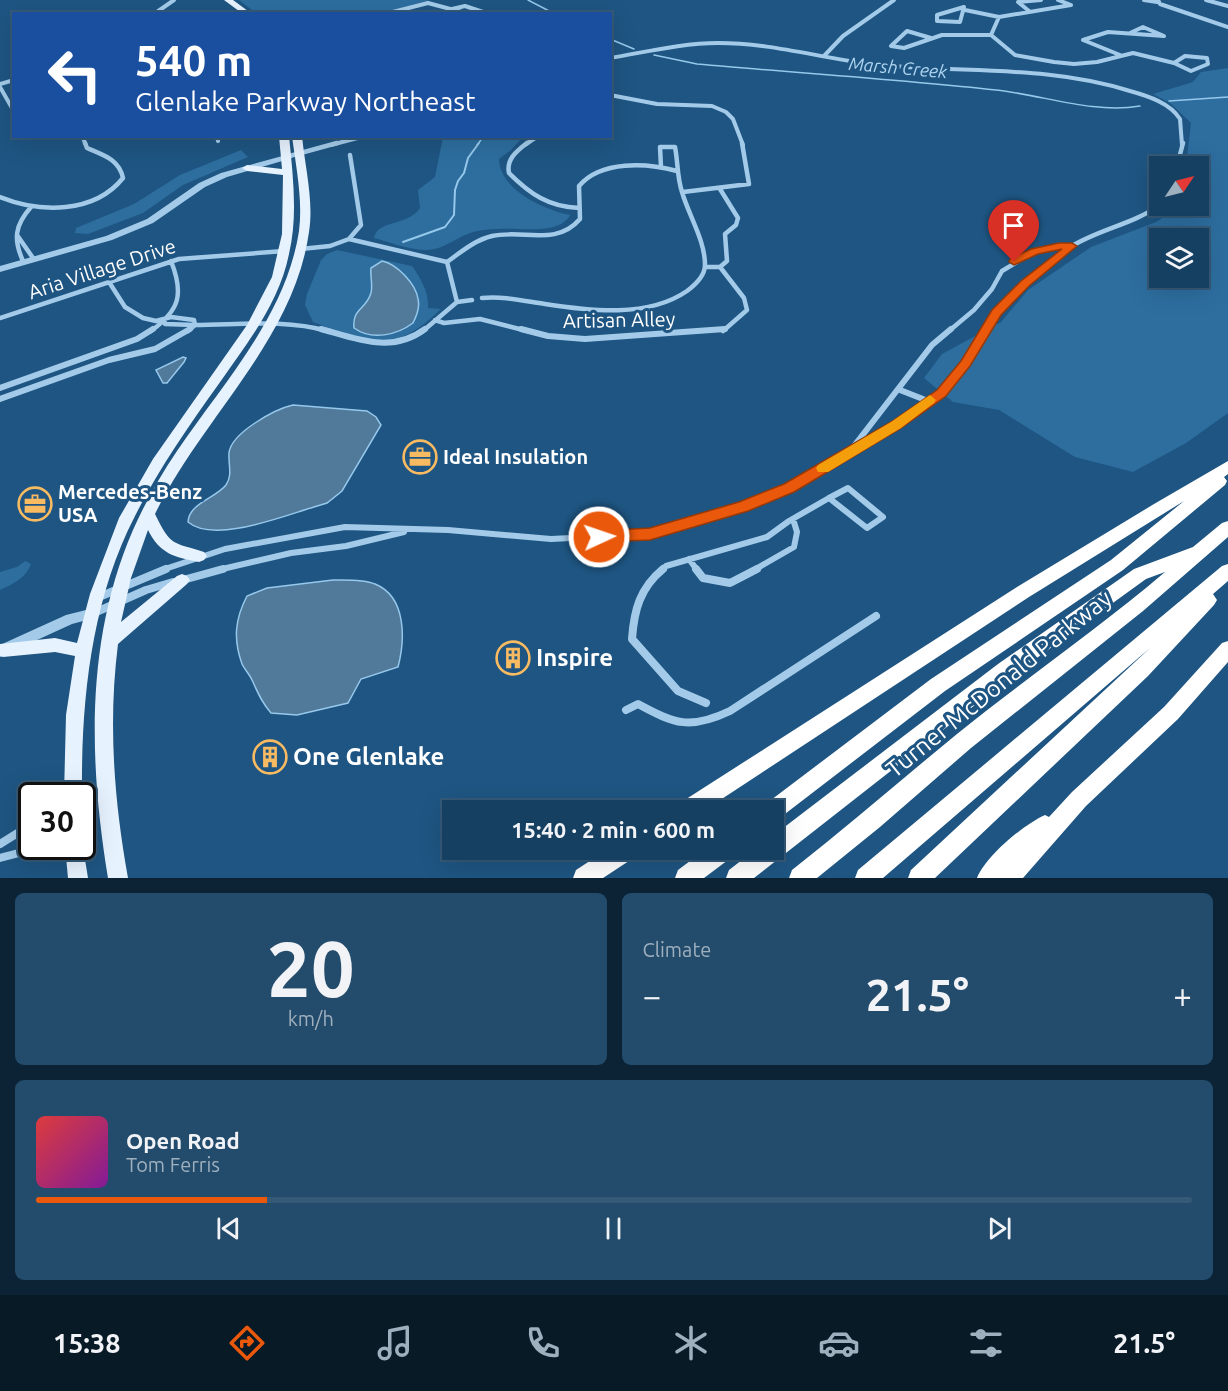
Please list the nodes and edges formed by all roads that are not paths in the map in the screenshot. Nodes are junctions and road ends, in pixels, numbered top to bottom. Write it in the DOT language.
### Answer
graph roads {
  1 [pos="174,0"];
  2 [pos="228,0"];
  3 [pos="241,0"];
  4 [pos="894,0"];
  5 [pos="1041,0"];
  6 [pos="1058,0"];
  7 [pos="1144,0"];
  8 [pos="1206,0"];
  9 [pos="1157,1"];
  10 [pos="1228,6"];
  11 [pos="451,9"];
  12 [pos="965,10"];
  13 [pos="1030,11"];
  14 [pos="157,12"];
  15 [pos="246,12"];
  16 [pos="259,12"];
  17 [pos="393,12"];
  18 [pos="462,12"];
  19 [pos="483,12"];
  20 [pos="999,17"];
  21 [pos="1228,27"];
  22 [pos="1130,33"];
  23 [pos="991,35"];
  24 [pos="931,38"];
  25 [pos="1120,55"];
  26 [pos="824,56"];
  27 [pos="612,58"];
  28 [pos="1174,63"];
  29 [pos="0,86"];
  30 [pos="612,95"];
  31 [pos="12,108"];
  32 [pos="83,138"];
  33 [pos="284,138"];
  34 [pos="297,138"];
  35 [pos="357,138"];
  36 [pos="536,138"];
  37 [pos="299,153"];
  38 [pos="350,155"];
  39 [pos="1181,156"];
  40 [pos="286,157"];
  41 [pos="247,168"];
  42 [pos="661,168"];
  43 [pos="286,171"];
  44 [pos="677,171"];
  45 [pos="720,189"];
  46 [pos="682,192"];
  47 [pos="0,197"];
  48 [pos="31,207"];
  49 [pos="579,208"];
  50 [pos="1149,213"];
  51 [pos="17,235"];
  52 [pos="349,239"];
  53 [pos="26,245"];
  54 [pos="1072,246"];
  55 [pos="17,248"];
  56 [pos="301,249"];
  57 [pos="286,250"];
  58 [pos="33,258"];
  59 [pos="23,261"];
  60 [pos="171,261"];
  61 [pos="447,262"];
  62 [pos="705,267"];
  63 [pos="720,267"];
  64 [pos="0,269"];
  65 [pos="109,282"];
  66 [pos="482,298"];
  67 [pos="472,300"];
  68 [pos="457,302"];
  69 [pos="0,318"];
  70 [pos="164,319"];
  71 [pos="435,320"];
  72 [pos="255,323"];
  73 [pos="271,323"];
  74 [pos="195,325"];
  75 [pos="0,388"];
  76 [pos="900,390"];
  77 [pos="0,399"];
  78 [pos="928,401"];
  79 [pos="849,453"];
  80 [pos="1228,467"];
  81 [pos="1228,472"];
  82 [pos="829,498"];
  83 [pos="148,514"];
  84 [pos="793,519"];
  85 [pos="1228,527"];
  86 [pos="411,530"];
  87 [pos="1204,549"];
  88 [pos="199,556"];
  89 [pos="689,560"];
  90 [pos="1228,571"];
  91 [pos="1228,579"];
  92 [pos="182,580"];
  93 [pos="123,585"];
  94 [pos="118,601"];
  95 [pos="96,605"];
  96 [pos="876,616"];
  97 [pos="111,640"];
  98 [pos="1228,649"];
  99 [pos="1,651"];
  100 [pos="83,651"];
  101 [pos="706,703"];
  102 [pos="626,710"];
  103 [pos="70,782"];
  104 [pos="1079,799"];
  105 [pos="702,800"];
  106 [pos="784,802"];
  107 [pos="18,833"];
  108 [pos="784,840"];
  109 [pos="0,844"];
  110 [pos="18,854"];
  111 [pos="0,858"];
  112 [pos="76,860"];
  113 [pos="610,860"];
  114 [pos="710,860"];
  115 [pos="759,860"];
  116 [pos="586,876"];
  117 [pos="78,878"];
  118 [pos="118,878"];
  119 [pos="686,878"];
  120 [pos="737,878"];
  121 [pos="800,878"];
  122 [pos="866,878"];
  123 [pos="919,878"];
  124 [pos="988,878"];
  125 [pos="1008,878"];
  1 -- 14 [label="street"];
  2 -- 15 [label="main road"];
  3 -- 16 [label="main road"];
  4 -- 26 [label="street"];
  5 -- 13 [label="street"];
  6 -- 13 [label="street"];
  7 -- 9 [label="street"];
  8 -- 10 [label="street"];
  9 -- 21 [label="street"];
  11 -- 17 [label="street"];
  11 -- 18 [label="street"];
  11 -- 19 [label="street"];
  12 -- 12 [label="street"];
  12 -- 20 [label="street"];
  13 -- 20 [label="street"];
  20 -- 23 [label="street"];
  22 -- 22 [label="street"];
  22 -- 25 [label="street"];
  23 -- 24 [label="street"];
  23 -- 25 [label="street"];
  24 -- 24 [label="street"];
  25 -- 28 [label="street"];
  26 -- 27 [label="street"];
  26 -- 39 [label="street"];
  28 -- 28 [label="street"];
  29 -- 31 [label="street"];
  30 -- 45 [label="street"];
  32 -- 48 [label="street"];
  33 -- 40 [label="main road"];
  34 -- 37 [label="main road"];
  35 -- 37 [label="street"];
  36 -- 49 [label="street"];
  37 -- 40 [label="street"];
  37 -- 56 [label="main road"];
  38 -- 52 [label="street"];
  40 -- 41 [label="street"];
  40 -- 43 [label="main road"];
  41 -- 43 [label="main road"];
  41 -- 58 [label="street"];
  42 -- 44 [label="street"];
  42 -- 44 [label="street"];
  42 -- 49 [label="street"];
  43 -- 57 [label="main road"];
  44 -- 46 [label="street"];
  45 -- 46 [label="street"];
  45 -- 63 [label="street"];
  46 -- 62 [label="street"];
  47 -- 48 [label="street"];
  48 -- 51 [label="street"];
  49 -- 61 [label="street"];
  50 -- 54 [label="street"];
  51 -- 53 [label="street"];
  51 -- 55 [label="street"];
  52 -- 56 [label="street"];
  52 -- 61 [label="street"];
  53 -- 55 [label="street"];
  53 -- 58 [label="street"];
  54 -- 76 [label="street"];
  54 -- 78 [label="street"];
  55 -- 59 [label="street"];
  56 -- 73 [label="main road"];
  57 -- 60 [label="street, Aria Village Drive"];
  57 -- 72 [label="main road"];
  58 -- 59 [label="street"];
  59 -- 64 [label="street"];
  60 -- 65 [label="street, Aria Village Drive"];
  60 -- 70 [label="street"];
  61 -- 68 [label="street"];
  62 -- 63 [label="street"];
  62 -- 66 [label="street"];
  63 -- 71 [label="street, Artisan Alley"];
  65 -- 69 [label="street, Aria Village Drive"];
  65 -- 70 [label="street"];
  67 -- 68 [label="street"];
  68 -- 71 [label="street"];
  70 -- 74 [label="street"];
  70 -- 75 [label="street"];
  71 -- 73 [label="street"];
  72 -- 73 [label="street"];
  72 -- 74 [label="street"];
  72 -- 95 [label="main road"];
  73 -- 83 [label="main road"];
  74 -- 77 [label="street"];
  76 -- 78 [label="street"];
  76 -- 79 [label="street"];
  78 -- 79 [label="street"];
  79 -- 86 [label="street"];
  80 -- 105 [label="highway"];
  81 -- 106 [label="highway"];
  82 -- 82 [label="street"];
  82 -- 84 [label="street"];
  83 -- 88 [label="main road"];
  83 -- 93 [label="main road"];
  84 -- 89 [label="street"];
  84 -- 89 [label="street"];
  85 -- 87 [label="highway, Turner McDonald Parkway"];
  86 -- 88 [label="street"];
  86 -- 92 [label="street"];
  87 -- 108 [label="highway"];
  87 -- 121 [label="highway, Turner McDonald Parkway"];
  88 -- 93 [label="street"];
  89 -- 101 [label="street"];
  90 -- 122 [label="highway"];
  91 -- 123 [label="highway"];
  92 -- 94 [label="street"];
  92 -- 97 [label="main road"];
  93 -- 94 [label="main road"];
  93 -- 95 [label="street"];
  94 -- 95 [label="street"];
  94 -- 97 [label="main road"];
  95 -- 99 [label="street"];
  95 -- 100 [label="main road"];
  96 -- 102 [label="street"];
  97 -- 118 [label="main road"];
  98 -- 104 [label="highway"];
  99 -- 100 [label="main road"];
  100 -- 103 [label="main road"];
  104 -- 124 [label="highway"];
  104 -- 125 [label="highway"];
  107 -- 109 [label="street"];
  110 -- 111 [label="street"];
  112 -- 117 [label="main road"];
  113 -- 116 [label="highway"];
  114 -- 119 [label="highway"];
  115 -- 120 [label="highway"];
}
